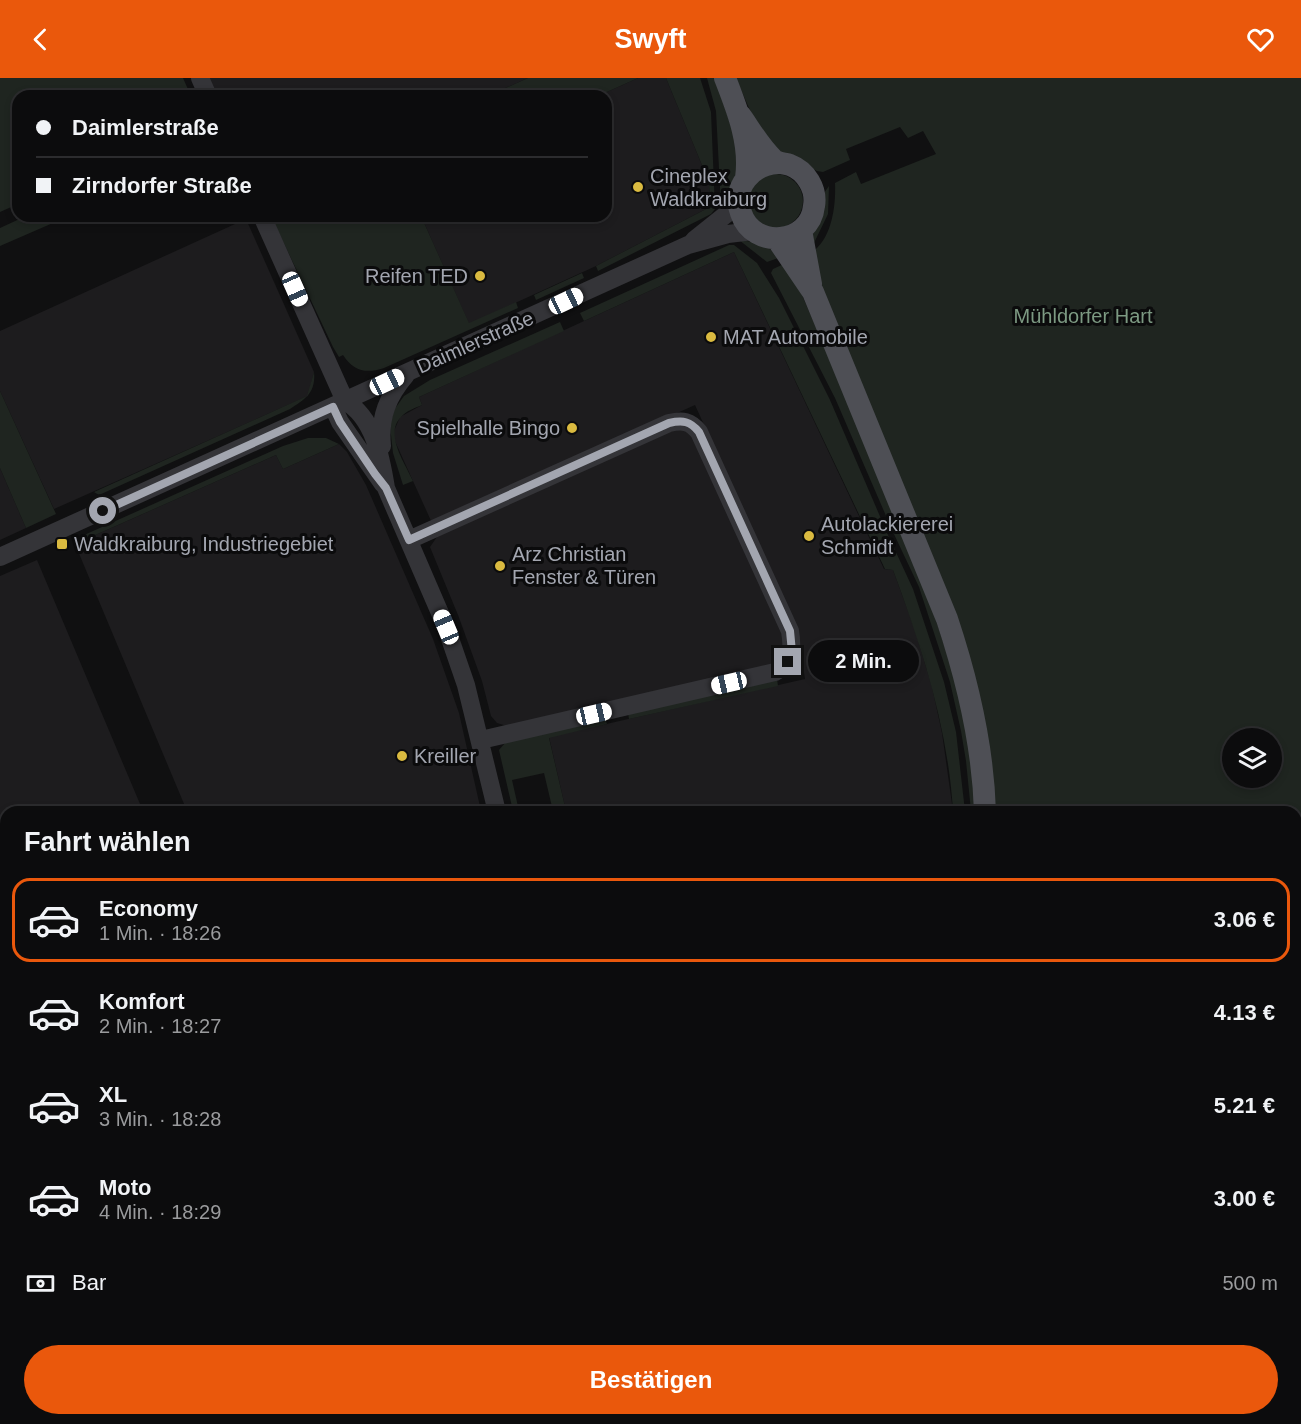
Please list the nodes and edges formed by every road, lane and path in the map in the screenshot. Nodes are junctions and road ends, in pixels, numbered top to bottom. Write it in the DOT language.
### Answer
graph roads {
  1 [pos="725,78"];
  2 [pos="740,115"];
  3 [pos="778,163"];
  4 [pos="742,188"];
  5 [pos="264,222"];
  6 [pos="801,230"];
  7 [pos="753,231"];
  8 [pos="777,239"];
  9 [pos="688,245"];
  10 [pos="813,292"];
  11 [pos="407,373"];
  12 [pos="339,404"];
  13 [pos="383,468"];
  14 [pos="386,488"];
  15 [pos="409,540"];
  16 [pos="0,558"];
  17 [pos="481,741"];
  18 [pos="496,806"];
  19 [pos="984,806"];
  1 -- 2 [label="main road"];
  2 -- 3 [label="main road"];
  2 -- 4 [label="main road"];
  3 -- 4 [label="main road"];
  3 -- 6 [label="main road"];
  4 -- 7 [label="main road"];
  4 -- 9 [label="street, Daimlerstraße"];
  5 -- 12 [label="street"];
  6 -- 8 [label="main road"];
  6 -- 10 [label="main road"];
  7 -- 8 [label="main road"];
  7 -- 9 [label="street, Daimlerstraße"];
  8 -- 10 [label="main road"];
  9 -- 11 [label="street, Daimlerstraße"];
  10 -- 19 [label="main road"];
  11 -- 12 [label="street, Daimlerstraße"];
  11 -- 13 [label="street"];
  12 -- 13 [label="street"];
  12 -- 14 [label="street"];
  12 -- 16 [label="street, Daimlerstraße"];
  13 -- 14 [label="street"];
  14 -- 15 [label="street"];
  15 -- 17 [label="street"];
  15 -- 17 [label="street"];
  17 -- 18 [label="street"];
}
